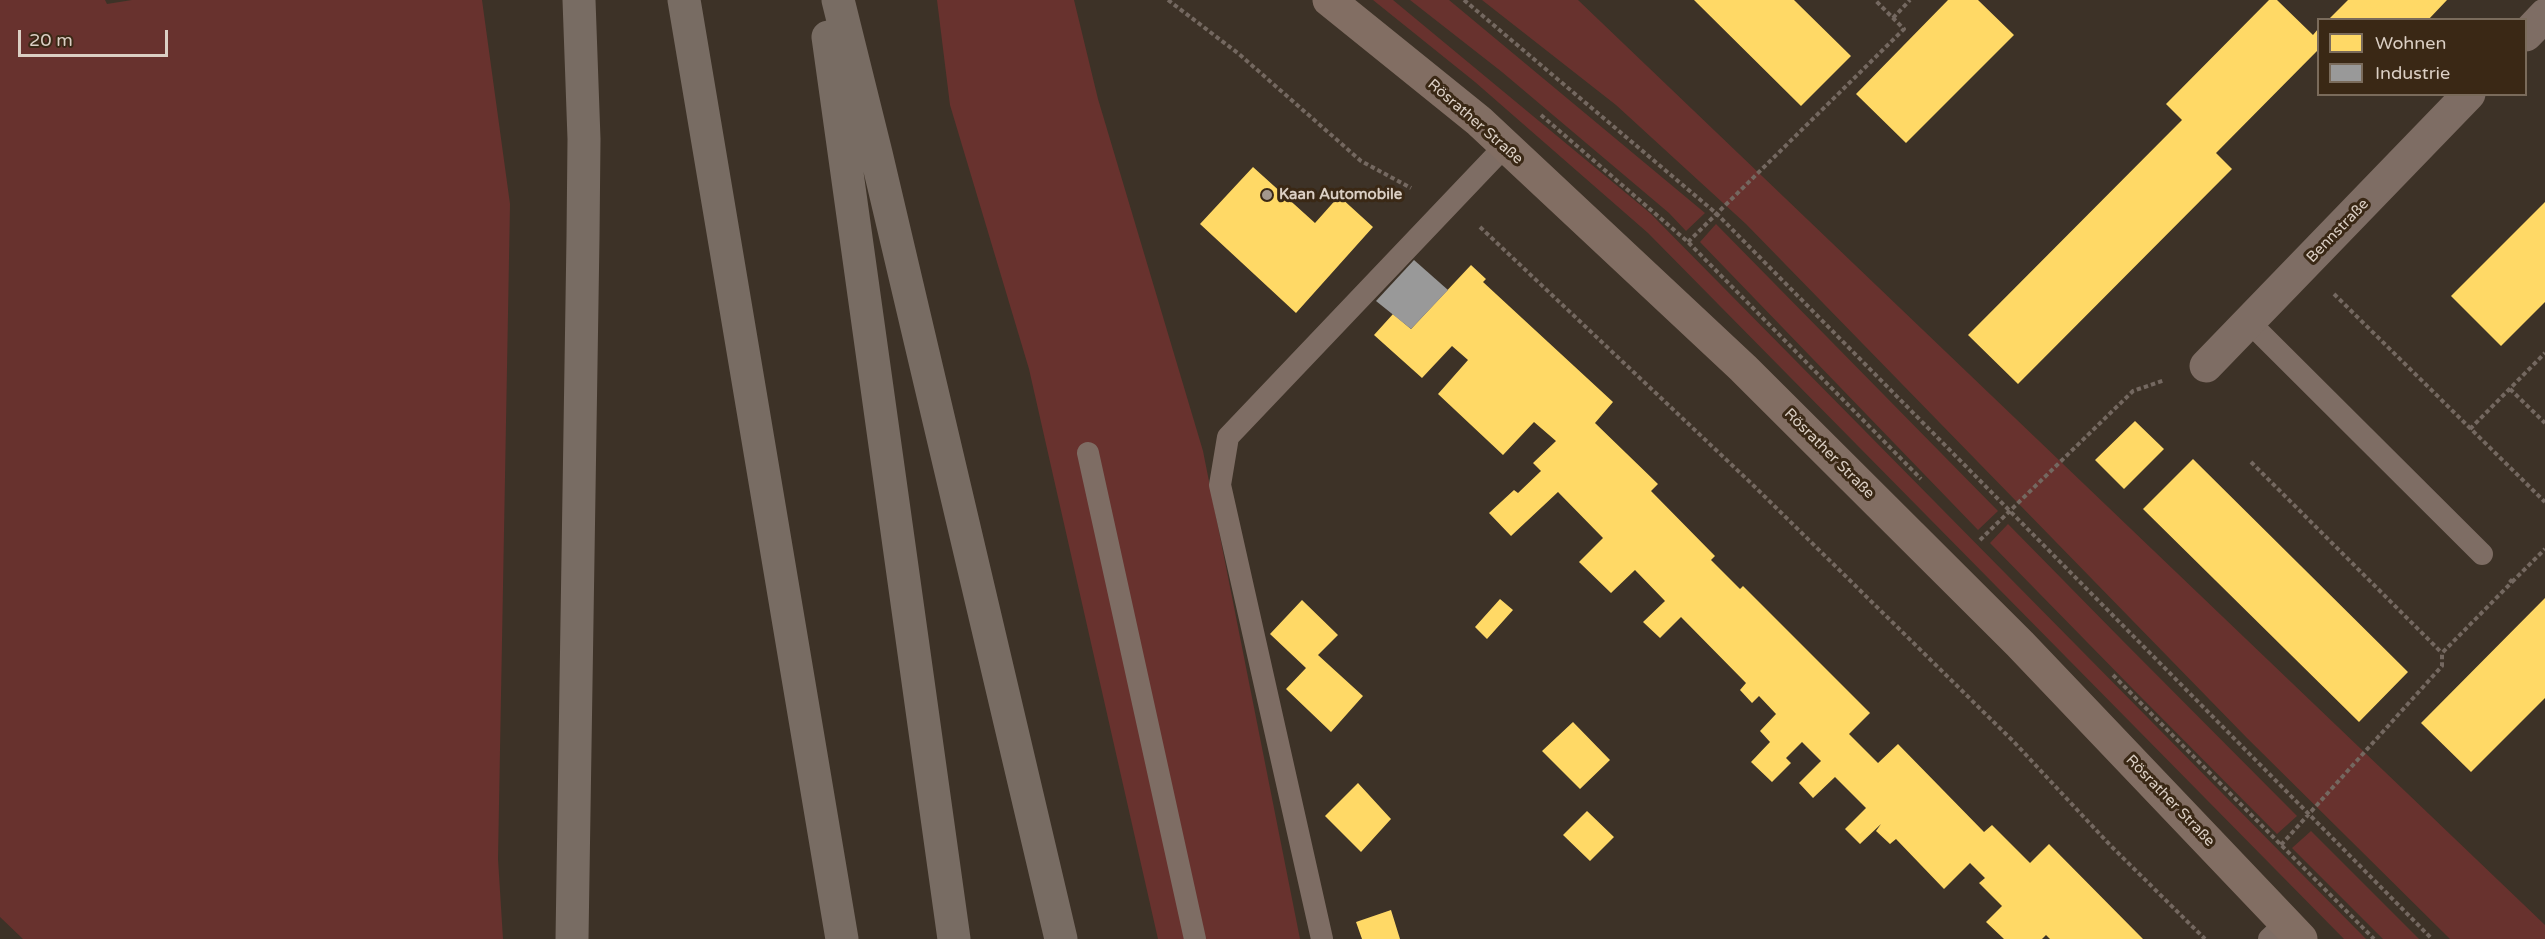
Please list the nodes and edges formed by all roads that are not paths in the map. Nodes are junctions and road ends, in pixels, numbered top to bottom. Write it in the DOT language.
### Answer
graph roads {
  1 [pos="579,0"];
  2 [pos="684,0"];
  3 [pos="823,0"];
  4 [pos="838,0"];
  5 [pos="1329,0"];
  6 [pos="2545,15"];
  7 [pos="2527,34"];
  8 [pos="2467,96"];
  9 [pos="1505,146"];
  10 [pos="2249,322"];
  11 [pos="2206,366"];
  12 [pos="1088,453"];
  13 [pos="2482,554"];
  14 [pos="2285,934"];
  15 [pos="572,939"];
  16 [pos="842,939"];
  17 [pos="954,939"];
  18 [pos="1061,939"];
  19 [pos="1195,939"];
  20 [pos="1322,939"];
  1 -- 15 [label="highway"];
  2 -- 16 [label="highway"];
  3 -- 17 [label="highway"];
  4 -- 18 [label="highway"];
  5 -- 9 [label="main road, Rösrather Straße"];
  6 -- 7 [label="street"];
  8 -- 10 [label="street, Bennstraße"];
  9 -- 14 [label="main road, Rösrather Straße"];
  9 -- 20 [label="lane"];
  10 -- 11 [label="street, Bennstraße"];
  10 -- 13 [label="lane"];
  12 -- 19 [label="lane"];
}
